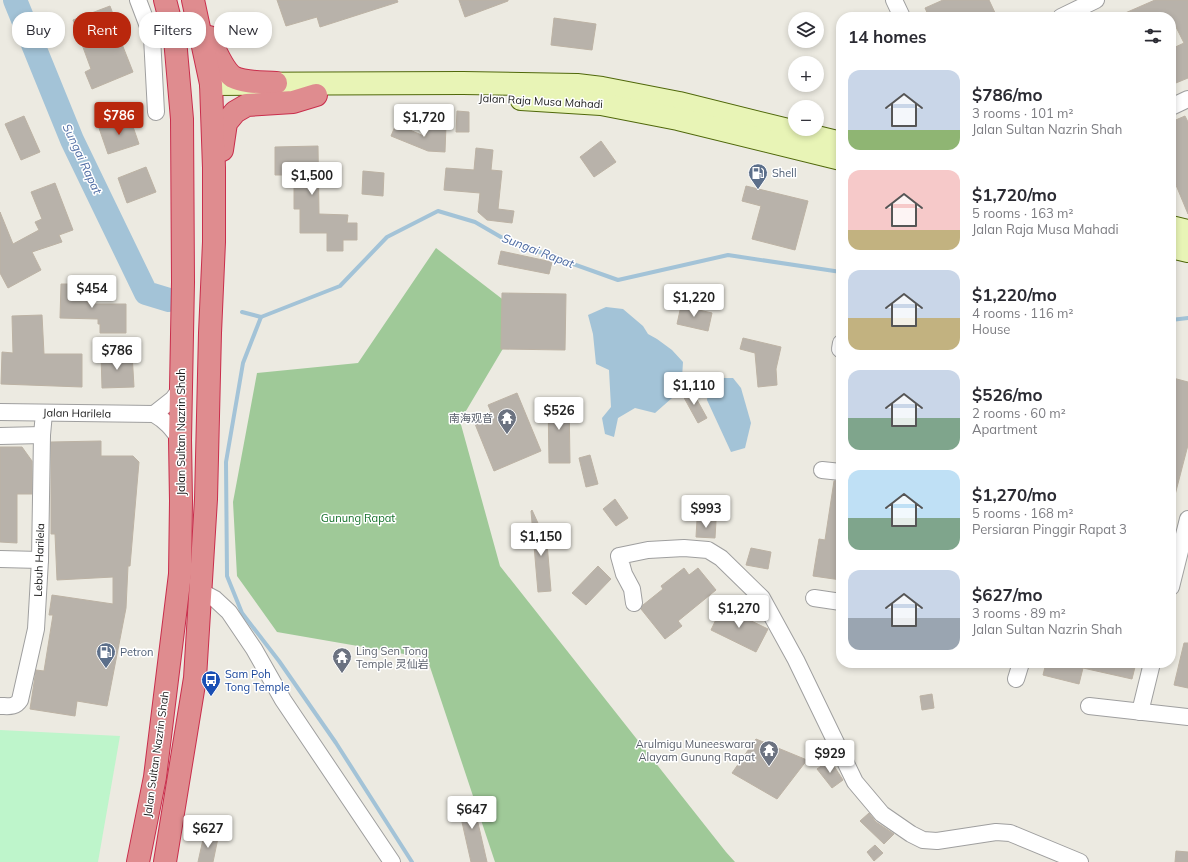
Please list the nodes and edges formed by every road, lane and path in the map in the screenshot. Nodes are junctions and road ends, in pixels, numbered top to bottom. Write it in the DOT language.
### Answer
graph roads {
  1 [pos="138,0"];
  2 [pos="165,0"];
  3 [pos="894,0"];
  4 [pos="1096,0"];
  5 [pos="193,2"];
  6 [pos="168,12"];
  7 [pos="900,12"];
  8 [pos="1071,12"];
  9 [pos="176,48"];
  10 [pos="178,48"];
  11 [pos="276,83"];
  12 [pos="208,89"];
  13 [pos="316,95"];
  14 [pos="1188,99"];
  15 [pos="1176,105"];
  16 [pos="156,112"];
  17 [pos="836,142"];
  18 [pos="836,158"];
  19 [pos="215,212"];
  20 [pos="1176,228"];
  21 [pos="1188,231"];
  22 [pos="183,238"];
  23 [pos="1176,248"];
  24 [pos="1188,251"];
  25 [pos="181,388"];
  26 [pos="0,412"];
  27 [pos="44,413"];
  28 [pos="154,414"];
  29 [pos="42,435"];
  30 [pos="0,436"];
  31 [pos="180,440"];
  32 [pos="822,470"];
  33 [pos="836,471"];
  34 [pos="1188,518"];
  35 [pos="0,559"];
  36 [pos="40,560"];
  37 [pos="1176,567"];
  38 [pos="200,591"];
  39 [pos="814,598"];
  40 [pos="836,601"];
  41 [pos="634,602"];
  42 [pos="1019,668"];
  43 [pos="1151,668"];
  44 [pos="1016,680"];
  45 [pos="0,706"];
  46 [pos="1089,706"];
  47 [pos="1140,712"];
  48 [pos="1188,717"];
  49 [pos="138,862"];
  50 [pos="165,862"];
  51 [pos="392,862"];
  52 [pos="1080,862"];
  1 -- 16 [label="street"];
  2 -- 6 [label="highway, Jalan Sultan Nazrin Shah"];
  3 -- 7 [label="street"];
  4 -- 8 [label="street"];
  5 -- 11 [label="highway"];
  5 -- 12 [label="highway"];
  9 -- 22 [label="highway, Jalan Sultan Nazrin Shah"];
  10 -- 12 [label="highway"];
  11 -- 12 [label="main road, Jalan Raja Musa Mahadi"];
  11 -- 17 [label="main road, Jalan Raja Musa Mahadi"];
  12 -- 13 [label="main road, Jalan Raja Musa Mahadi"];
  12 -- 19 [label="highway"];
  12 -- 22 [label="highway"];
  13 -- 18 [label="main road, Jalan Raja Musa Mahadi"];
  13 -- 19 [label="highway"];
  14 -- 15 [label="street"];
  19 -- 38 [label="highway"];
  20 -- 21 [label="main road"];
  22 -- 25 [label="highway, Jalan Sultan Nazrin Shah"];
  23 -- 24 [label="main road"];
  25 -- 28 [label="street"];
  25 -- 31 [label="highway, Jalan Sultan Nazrin Shah"];
  26 -- 27 [label="street, Jalan Harilela"];
  27 -- 28 [label="street, Jalan Harilela"];
  27 -- 29 [label="street, Lebuh Harilela"];
  28 -- 31 [label="street"];
  29 -- 30 [label="street"];
  29 -- 36 [label="street, Lebuh Harilela"];
  31 -- 49 [label="highway, Jalan Sultan Nazrin Shah"];
  32 -- 33 [label="street"];
  34 -- 37 [label="street"];
  35 -- 36 [label="street"];
  36 -- 45 [label="street, Lebuh Harilela"];
  38 -- 50 [label="highway"];
  38 -- 51 [label="street"];
  39 -- 40 [label="street"];
  41 -- 52 [label="street"];
  42 -- 44 [label="street"];
  43 -- 47 [label="street"];
  46 -- 47 [label="street"];
  47 -- 48 [label="street"];
}
